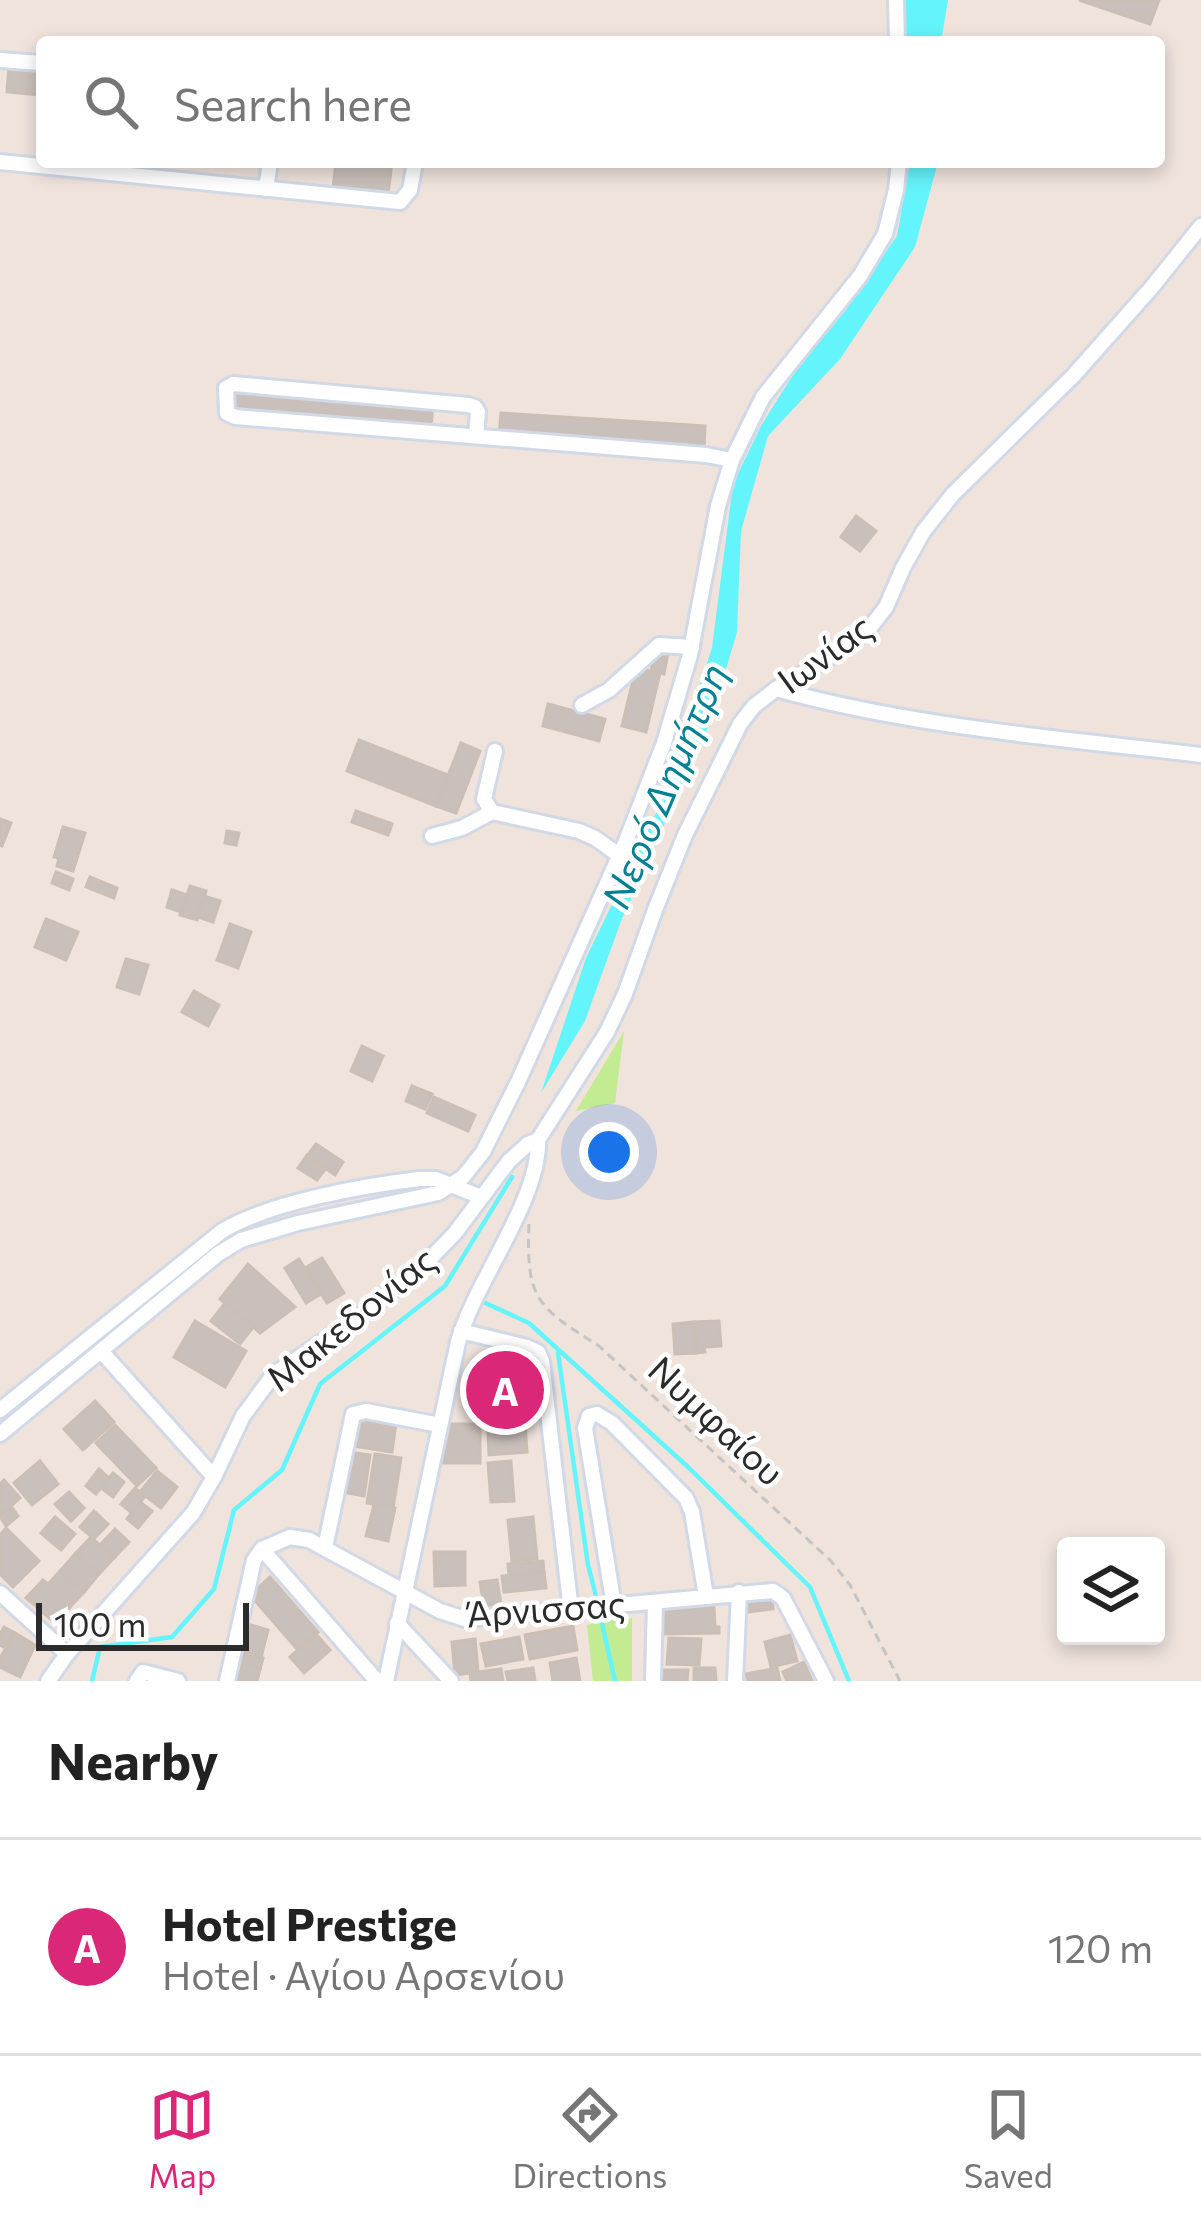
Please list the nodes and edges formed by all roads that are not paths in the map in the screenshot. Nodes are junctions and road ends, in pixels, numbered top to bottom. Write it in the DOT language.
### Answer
graph roads {
  1 [pos="896,0"];
  2 [pos="897,36"];
  3 [pos="0,60"];
  4 [pos="36,63"];
  5 [pos="0,162"];
  6 [pos="36,166"];
  7 [pos="59,168"];
  8 [pos="269,168"];
  9 [pos="414,168"];
  10 [pos="898,168"];
  11 [pos="266,189"];
  12 [pos="1201,226"];
  13 [pos="476,436"];
  14 [pos="732,460"];
  15 [pos="692,647"];
  16 [pos="776,689"];
  17 [pos="582,705"];
  18 [pos="495,751"];
  19 [pos="1201,754"];
  20 [pos="492,812"];
  21 [pos="432,836"];
  22 [pos="620,856"];
  23 [pos="538,1140"];
  24 [pos="453,1185"];
  25 [pos="481,1197"];
  26 [pos="461,1331"];
  27 [pos="101,1351"];
  28 [pos="0,1410"];
  29 [pos="440,1425"];
  30 [pos="0,1434"];
  31 [pos="214,1477"];
  32 [pos="325,1548"];
  33 [pos="262,1549"];
  34 [pos="404,1589"];
  35 [pos="739,1592"];
  36 [pos="0,1593"];
  37 [pos="706,1596"];
  38 [pos="655,1602"];
  39 [pos="614,1606"];
  40 [pos="571,1611"];
  41 [pos="397,1623"];
  42 [pos="67,1654"];
  43 [pos="48,1681"];
  44 [pos="137,1681"];
  45 [pos="178,1681"];
  46 [pos="226,1681"];
  47 [pos="381,1681"];
  48 [pos="451,1681"];
  49 [pos="653,1681"];
  50 [pos="735,1681"];
  51 [pos="826,1681"];
  1 -- 2 [label="street"];
  3 -- 4 [label="street"];
  5 -- 6 [label="street"];
  7 -- 11 [label="street"];
  8 -- 11 [label="street"];
  9 -- 11 [label="street"];
  10 -- 14 [label="street"];
  12 -- 16 [label="street, Ιωνίας"];
  13 -- 13 [label="street"];
  13 -- 14 [label="street"];
  14 -- 15 [label="street"];
  15 -- 17 [label="street"];
  15 -- 22 [label="street"];
  16 -- 19 [label="street"];
  16 -- 23 [label="street, Ιωνίας"];
  18 -- 20 [label="street"];
  20 -- 21 [label="street"];
  20 -- 22 [label="street"];
  22 -- 24 [label="street"];
  23 -- 25 [label="street, Μακεδονίας"];
  23 -- 26 [label="street"];
  24 -- 25 [label="street"];
  24 -- 27 [label="street"];
  24 -- 28 [label="street"];
  25 -- 31 [label="street, Μακεδονίας"];
  26 -- 29 [label="street"];
  26 -- 40 [label="street"];
  27 -- 30 [label="street"];
  27 -- 31 [label="street"];
  29 -- 32 [label="street"];
  29 -- 34 [label="street"];
  31 -- 42 [label="street, Μακεδονίας"];
  32 -- 33 [label="street, Άρνισσας"];
  32 -- 34 [label="street, Άρνισσας"];
  33 -- 46 [label="street"];
  33 -- 47 [label="street"];
  34 -- 40 [label="street, Άρνισσας"];
  34 -- 41 [label="street"];
  35 -- 37 [label="street, Άρνισσας"];
  35 -- 50 [label="street"];
  35 -- 51 [label="street, Άρνισσας"];
  36 -- 42 [label="street"];
  37 -- 38 [label="street, Άρνισσας"];
  37 -- 39 [label="street"];
  38 -- 39 [label="street, Άρνισσας"];
  38 -- 49 [label="street"];
  39 -- 40 [label="street, Άρνισσας"];
  41 -- 47 [label="street"];
  41 -- 48 [label="street"];
  42 -- 43 [label="street, Μακεδονίας"];
  44 -- 45 [label="street"];
}
